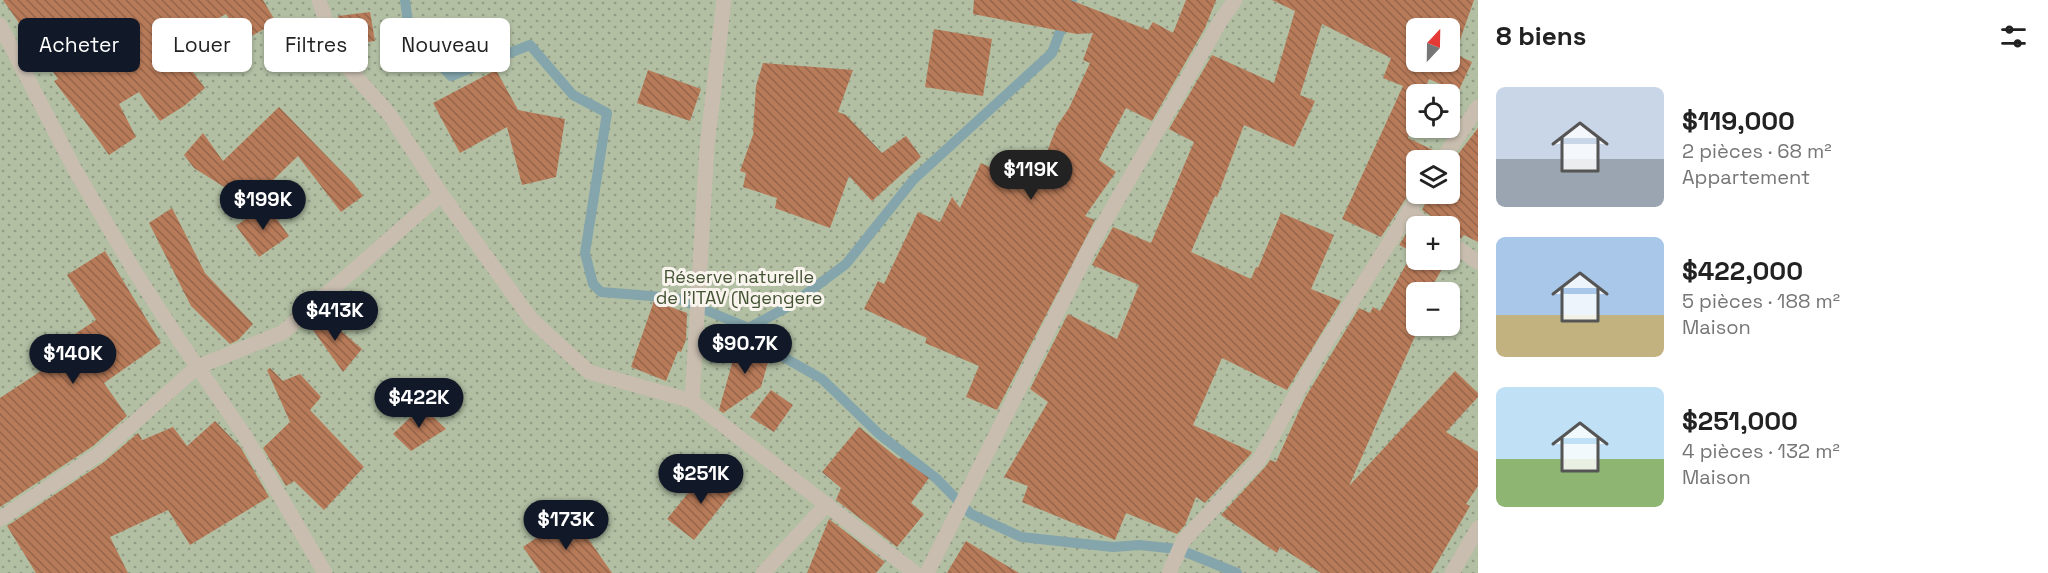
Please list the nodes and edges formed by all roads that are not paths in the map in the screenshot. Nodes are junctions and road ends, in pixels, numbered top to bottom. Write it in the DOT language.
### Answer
graph roads {
  1 [pos="319,0"];
  2 [pos="724,0"];
  3 [pos="1235,0"];
  4 [pos="0,25"];
  5 [pos="1478,107"];
  6 [pos="1449,150"];
  7 [pos="441,194"];
  8 [pos="1413,204"];
  9 [pos="1408,212"];
  10 [pos="1414,216"];
  11 [pos="1460,250"];
  12 [pos="1478,262"];
  13 [pos="197,367"];
  14 [pos="692,401"];
  15 [pos="827,504"];
  16 [pos="0,519"];
  17 [pos="1478,528"];
  18 [pos="1171,567"];
  19 [pos="325,573"];
  20 [pos="764,573"];
  21 [pos="915,573"];
  22 [pos="927,573"];
  23 [pos="1452,573"];
  1 -- 7 [label="street"];
  2 -- 14 [label="street"];
  3 -- 22 [label="street"];
  4 -- 13 [label="street"];
  5 -- 6 [label="street"];
  7 -- 13 [label="street"];
  7 -- 14 [label="street"];
  8 -- 9 [label="street"];
  9 -- 10 [label="street"];
  9 -- 18 [label="street"];
  11 -- 12 [label="street"];
  13 -- 16 [label="street"];
  13 -- 19 [label="street"];
  14 -- 15 [label="street"];
  15 -- 20 [label="street"];
  15 -- 21 [label="street"];
  17 -- 23 [label="street"];
}
